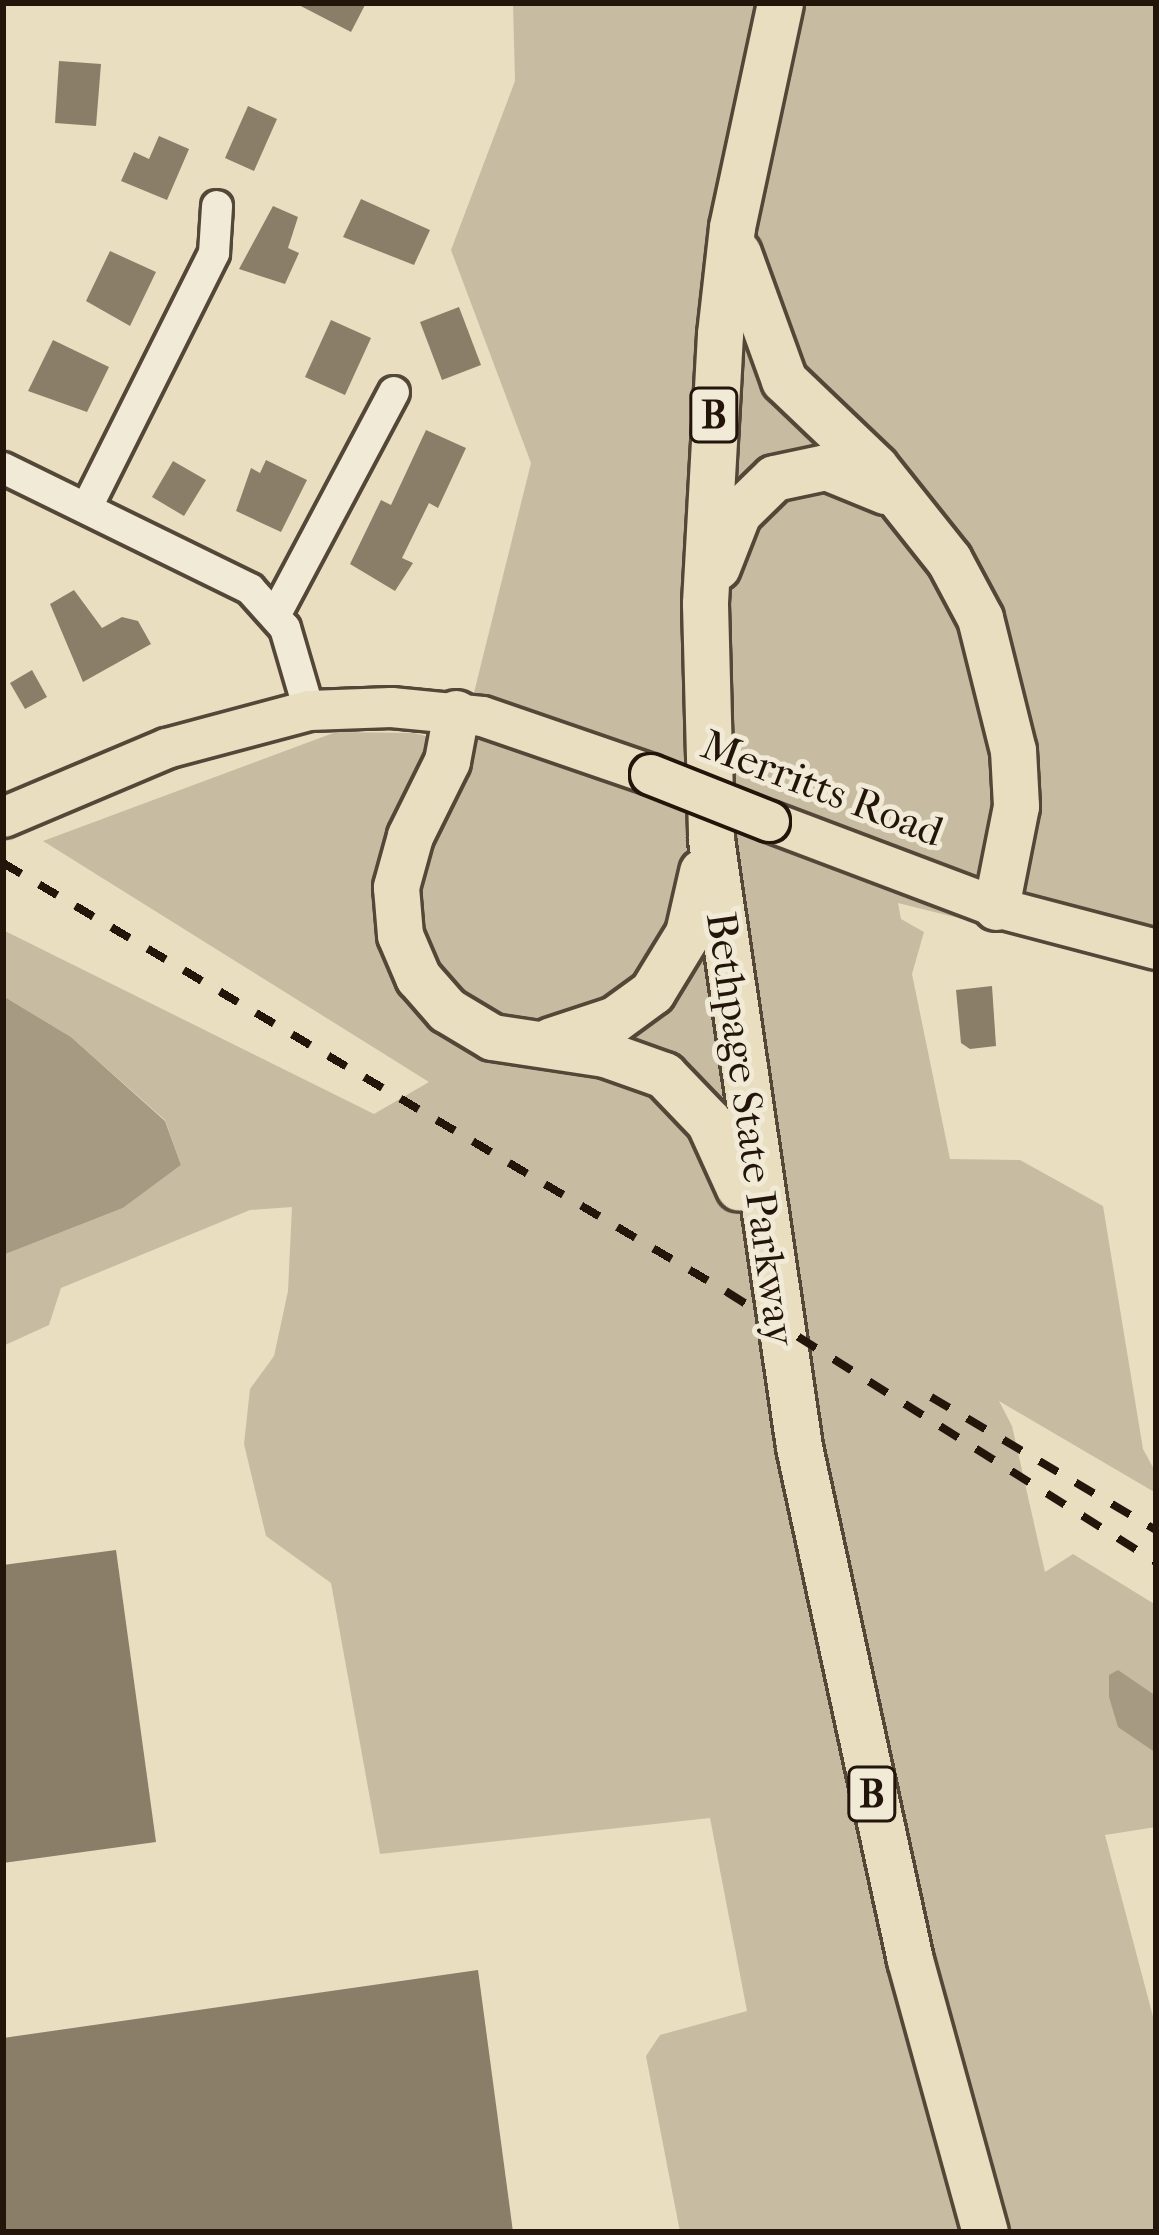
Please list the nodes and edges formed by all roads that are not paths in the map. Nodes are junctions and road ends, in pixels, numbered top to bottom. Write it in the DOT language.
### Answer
graph roads {
  1 [pos="779,5"];
  2 [pos="217,206"];
  3 [pos="732,227"];
  4 [pos="394,392"];
  5 [pos="3,468"];
  6 [pos="905,504"];
  7 [pos="88,507"];
  8 [pos="704,604"];
  9 [pos="277,612"];
  10 [pos="309,710"];
  11 [pos="456,713"];
  12 [pos="3,818"];
  13 [pos="711,839"];
  14 [pos="996,907"];
  15 [pos="1156,949"];
  16 [pos="530,1044"];
  17 [pos="769,1266"];
  18 [pos="985,2232"];
  1 -- 3 [label="highway, Bethpage State Parkway / B"];
  2 -- 7 [label="street"];
  3 -- 6 [label="highway"];
  3 -- 8 [label="highway, Bethpage State Parkway / B"];
  4 -- 9 [label="street"];
  5 -- 7 [label="street"];
  6 -- 8 [label="highway"];
  6 -- 14 [label="highway"];
  7 -- 9 [label="street"];
  8 -- 13 [label="highway, Bethpage State Parkway / B"];
  9 -- 10 [label="street"];
  10 -- 11 [label="main road, Merritts Road"];
  10 -- 12 [label="main road, Merritts Road"];
  11 -- 14 [label="main road, Merritts Road, bridge"];
  11 -- 16 [label="highway"];
  13 -- 16 [label="highway"];
  13 -- 17 [label="highway, Bethpage State Parkway / B"];
  14 -- 15 [label="main road, Merritts Road"];
  16 -- 17 [label="highway"];
  17 -- 18 [label="highway, Bethpage State Parkway / B"];
}
